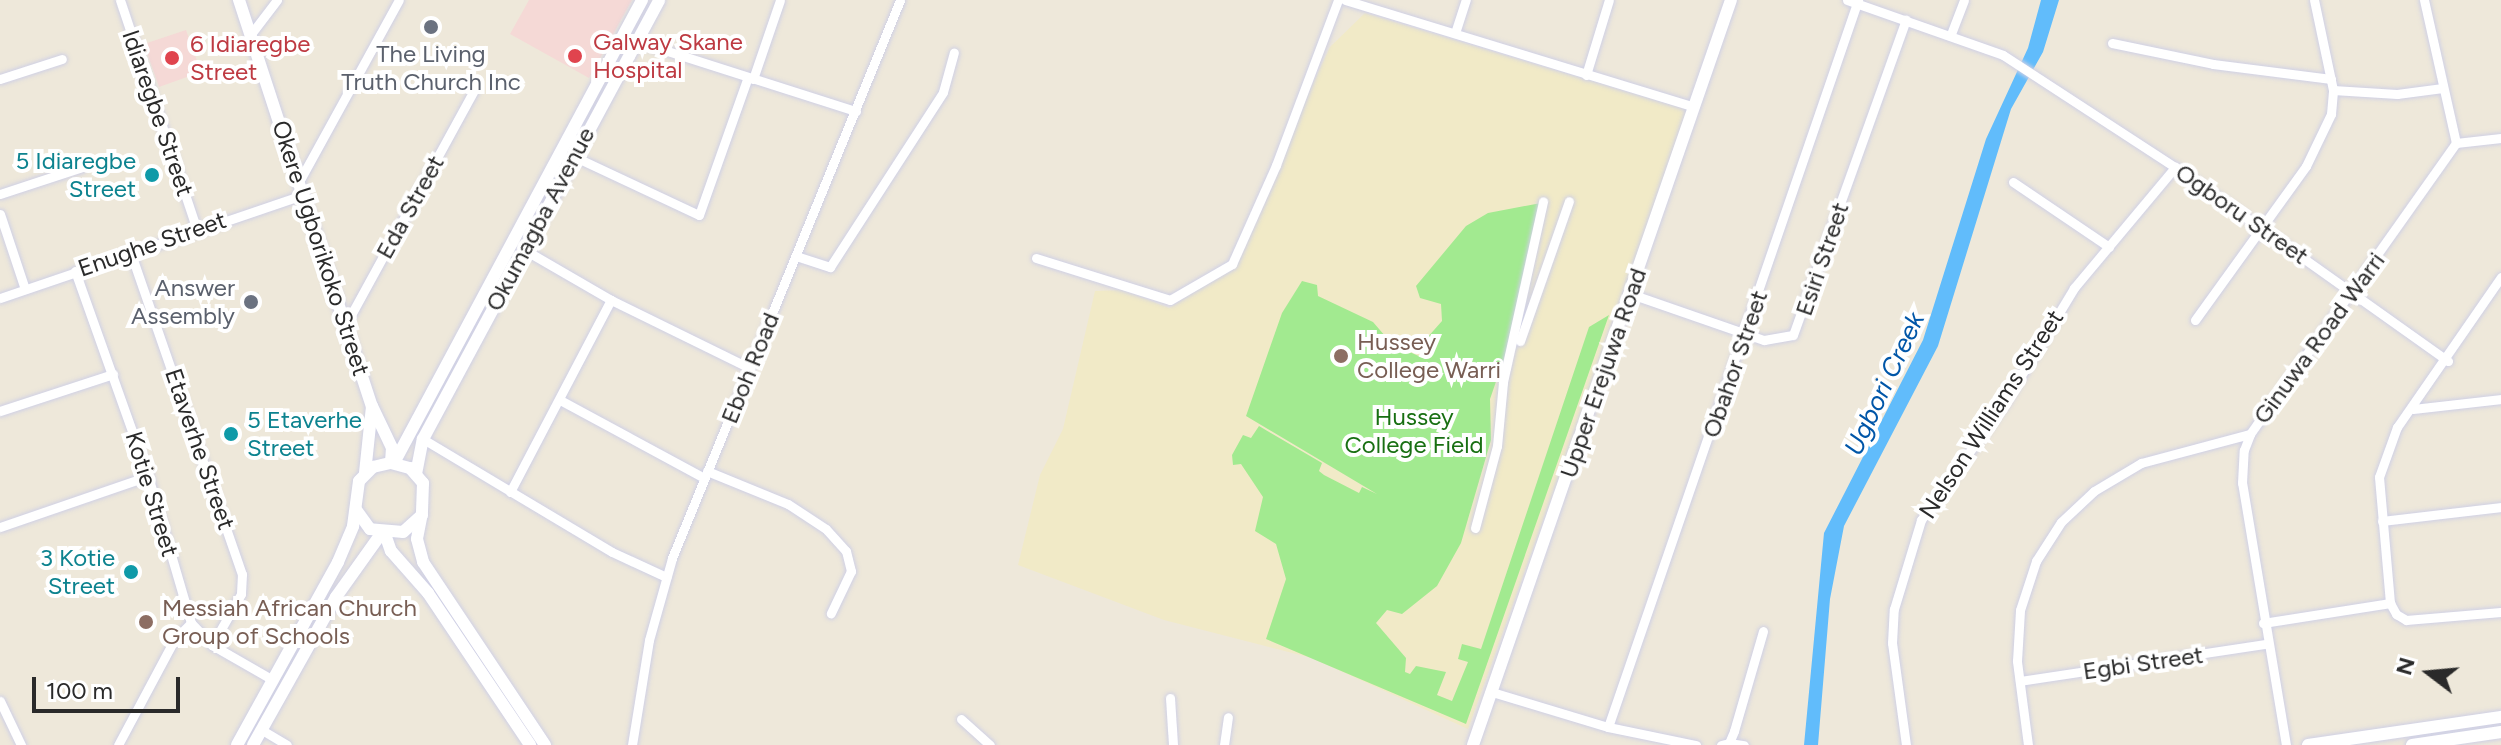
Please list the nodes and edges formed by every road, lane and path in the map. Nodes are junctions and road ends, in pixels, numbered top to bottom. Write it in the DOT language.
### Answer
graph roads {
  1 [pos="120,0"];
  2 [pos="239,0"];
  3 [pos="277,0"];
  4 [pos="399,0"];
  5 [pos="642,0"];
  6 [pos="659,0"];
  7 [pos="780,0"];
  8 [pos="900,0"];
  9 [pos="1338,0"];
  10 [pos="1466,0"];
  11 [pos="1609,0"];
  12 [pos="1731,0"];
  13 [pos="1964,0"];
  14 [pos="2314,0"];
  15 [pos="2424,0"];
  16 [pos="1351,1"];
  17 [pos="1854,1"];
  18 [pos="1906,20"];
  19 [pos="1455,33"];
  20 [pos="251,34"];
  21 [pos="1951,34"];
  22 [pos="636,41"];
  23 [pos="2112,43"];
  24 [pos="954,52"];
  25 [pos="62,59"];
  26 [pos="1586,75"];
  27 [pos="751,78"];
  28 [pos="0,79"];
  29 [pos="2332,84"];
  30 [pos="2443,88"];
  31 [pos="474,90"];
  32 [pos="1694,107"];
  33 [pos="856,111"];
  34 [pos="2501,138"];
  35 [pos="2456,143"];
  36 [pos="573,156"];
  37 [pos="82,167"];
  38 [pos="2175,167"];
  39 [pos="301,178"];
  40 [pos="2013,182"];
  41 [pos="0,194"];
  42 [pos="305,194"];
  43 [pos="1543,201"];
  44 [pos="1569,201"];
  45 [pos="0,214"];
  46 [pos="196,227"];
  47 [pos="2261,227"];
  48 [pos="2109,247"];
  49 [pos="523,249"];
  50 [pos="130,251"];
  51 [pos="796,256"];
  52 [pos="1036,258"];
  53 [pos="75,271"];
  54 [pos="2501,277"];
  55 [pos="25,289"];
  56 [pos="2350,291"];
  57 [pos="1631,294"];
  58 [pos="0,298"];
  59 [pos="611,300"];
  60 [pos="2195,320"];
  61 [pos="346,324"];
  62 [pos="1745,334"];
  63 [pos="2448,361"];
  64 [pos="750,368"];
  65 [pos="113,374"];
  66 [pos="1500,399"];
  67 [pos="2501,399"];
  68 [pos="560,400"];
  69 [pos="372,406"];
  70 [pos="2413,409"];
  71 [pos="0,411"];
  72 [pos="2250,434"];
  73 [pos="423,439"];
  74 [pos="392,463"];
  75 [pos="365,473"];
  76 [pos="416,474"];
  77 [pos="705,474"];
  78 [pos="148,476"];
  79 [pos="510,492"];
  80 [pos="2501,507"];
  81 [pos="356,510"];
  82 [pos="422,515"];
  83 [pos="2382,521"];
  84 [pos="0,527"];
  85 [pos="1475,528"];
  86 [pos="383,534"];
  87 [pos="666,577"];
  88 [pos="2390,603"];
  89 [pos="2501,612"];
  90 [pos="831,613"];
  91 [pos="191,623"];
  92 [pos="2263,623"];
  93 [pos="1763,631"];
  94 [pos="2266,644"];
  95 [pos="212,645"];
  96 [pos="273,680"];
  97 [pos="2020,681"];
  98 [pos="1492,692"];
  99 [pos="1170,698"];
  100 [pos="0,701"];
  101 [pos="1228,717"];
  102 [pos="2501,717"];
  103 [pos="961,719"];
  104 [pos="1608,727"];
  105 [pos="262,730"];
  106 [pos="2501,732"];
  107 [pos="1725,744"];
  108 [pos="21,745"];
  109 [pos="118,745"];
  110 [pos="237,745"];
  111 [pos="253,745"];
  112 [pos="287,745"];
  113 [pos="530,745"];
  114 [pos="545,745"];
  115 [pos="632,745"];
  116 [pos="990,745"];
  117 [pos="1173,745"];
  118 [pos="1224,745"];
  119 [pos="1473,745"];
  120 [pos="1696,745"];
  121 [pos="1744,745"];
  122 [pos="1906,745"];
  123 [pos="2028,745"];
  124 [pos="2286,745"];
  125 [pos="2308,745"];
  126 [pos="2412,745"];
  1 -- 46 [label="street, Idiaregbe Street"];
  2 -- 20 [label="main road, Okere Ugborikoko Street"];
  3 -- 20 [label="street"];
  4 -- 39 [label="street"];
  5 -- 74 [label="main road, Okumagba Avenue"];
  6 -- 22 [label="main road, Okumagba Avenue"];
  7 -- 27 [label="street"];
  8 -- 33 [label="street, Eboh Road"];
  9 -- 52 [label="street"];
  10 -- 19 [label="street"];
  11 -- 26 [label="street"];
  12 -- 32 [label="main road, Upper Erejuwa Road"];
  13 -- 21 [label="street"];
  14 -- 29 [label="street"];
  15 -- 30 [label="street"];
  16 -- 19 [label="street"];
  17 -- 18 [label="street, Ogboru Street"];
  17 -- 62 [label="street, Obahor Street"];
  18 -- 21 [label="street, Ogboru Street"];
  18 -- 62 [label="street, Esiri Street"];
  19 -- 26 [label="street"];
  20 -- 39 [label="main road, Okere Ugborikoko Street"];
  21 -- 38 [label="street, Ogboru Street"];
  22 -- 27 [label="street"];
  22 -- 36 [label="main road, Okumagba Avenue"];
  23 -- 29 [label="street"];
  24 -- 51 [label="street"];
  25 -- 28 [label="street"];
  26 -- 32 [label="street"];
  27 -- 33 [label="street"];
  27 -- 36 [label="street"];
  29 -- 30 [label="street"];
  29 -- 47 [label="street"];
  30 -- 35 [label="street"];
  31 -- 61 [label="street, Eda Street"];
  32 -- 57 [label="main road, Upper Erejuwa Road"];
  33 -- 51 [label="street, Eboh Road"];
  34 -- 35 [label="street"];
  35 -- 56 [label="street, Ginuwa Road Warri"];
  36 -- 49 [label="main road, Okumagba Avenue"];
  37 -- 41 [label="street"];
  38 -- 47 [label="street, Ogboru Street"];
  38 -- 48 [label="street, Nelson Williams Street"];
  39 -- 42 [label="main road, Okere Ugborikoko Street"];
  40 -- 48 [label="street"];
  42 -- 46 [label="street, Enughe Street"];
  42 -- 61 [label="main road, Okere Ugborikoko Street"];
  43 -- 66 [label="street"];
  44 -- 66 [label="street"];
  45 -- 55 [label="street"];
  46 -- 50 [label="street, Enughe Street"];
  47 -- 56 [label="street, Ogboru Street"];
  47 -- 60 [label="street"];
  48 -- 122 [label="street, Nelson Williams Street"];
  49 -- 59 [label="street"];
  49 -- 73 [label="main road, Okumagba Avenue"];
  50 -- 53 [label="street, Enughe Street"];
  50 -- 95 [label="street, Etaverhe Street"];
  51 -- 64 [label="street, Eboh Road"];
  53 -- 55 [label="street, Enughe Street"];
  53 -- 65 [label="street, Kotie Street"];
  54 -- 63 [label="street"];
  55 -- 58 [label="street, Enughe Street"];
  56 -- 63 [label="street, Ogboru Street"];
  56 -- 72 [label="street, Ginuwa Road Warri"];
  57 -- 62 [label="street, Esiri Street"];
  57 -- 98 [label="main road, Upper Erejuwa Road"];
  59 -- 64 [label="street"];
  59 -- 68 [label="street"];
  61 -- 69 [label="main road, Okere Ugborikoko Street"];
  62 -- 104 [label="street, Obahor Street"];
  63 -- 70 [label="street"];
  64 -- 77 [label="street, Eboh Road"];
  65 -- 71 [label="street"];
  65 -- 78 [label="street, Kotie Street"];
  66 -- 85 [label="street"];
  67 -- 70 [label="street"];
  68 -- 77 [label="street"];
  68 -- 79 [label="street"];
  69 -- 74 [label="main road, Okere Ugborikoko Street"];
  69 -- 75 [label="main road"];
  70 -- 83 [label="street"];
  72 -- 92 [label="street, Ginuwa Road Warri"];
  72 -- 97 [label="street"];
  73 -- 76 [label="main road, Okumagba Avenue"];
  73 -- 79 [label="street"];
  74 -- 75 [label="main road"];
  74 -- 76 [label="main road"];
  75 -- 81 [label="main road"];
  76 -- 82 [label="main road"];
  77 -- 87 [label="street, Eboh Road"];
  77 -- 90 [label="street"];
  78 -- 84 [label="street"];
  78 -- 91 [label="street, Kotie Street"];
  79 -- 87 [label="street"];
  80 -- 83 [label="street"];
  81 -- 86 [label="main road"];
  81 -- 96 [label="main road"];
  82 -- 86 [label="main road"];
  82 -- 114 [label="main road"];
  83 -- 88 [label="street"];
  86 -- 105 [label="main road"];
  86 -- 113 [label="main road"];
  87 -- 115 [label="street, Eboh Road"];
  88 -- 89 [label="street"];
  88 -- 92 [label="street"];
  91 -- 95 [label="street, Kotie Street"];
  91 -- 109 [label="street"];
  92 -- 94 [label="street, Ginuwa Road Warri"];
  93 -- 107 [label="street"];
  94 -- 97 [label="street, Egbi Street"];
  94 -- 124 [label="street, Ginuwa Road Warri"];
  95 -- 96 [label="street, Kotie Street"];
  96 -- 110 [label="main road"];
  97 -- 123 [label="street"];
  98 -- 104 [label="street"];
  98 -- 119 [label="main road, Upper Erejuwa Road"];
  99 -- 117 [label="street"];
  100 -- 108 [label="street"];
  101 -- 118 [label="street"];
  102 -- 125 [label="main road"];
  103 -- 116 [label="street"];
  104 -- 120 [label="street"];
  105 -- 111 [label="main road"];
  105 -- 112 [label="street"];
  106 -- 126 [label="main road"];
  107 -- 121 [label="street"];
}
